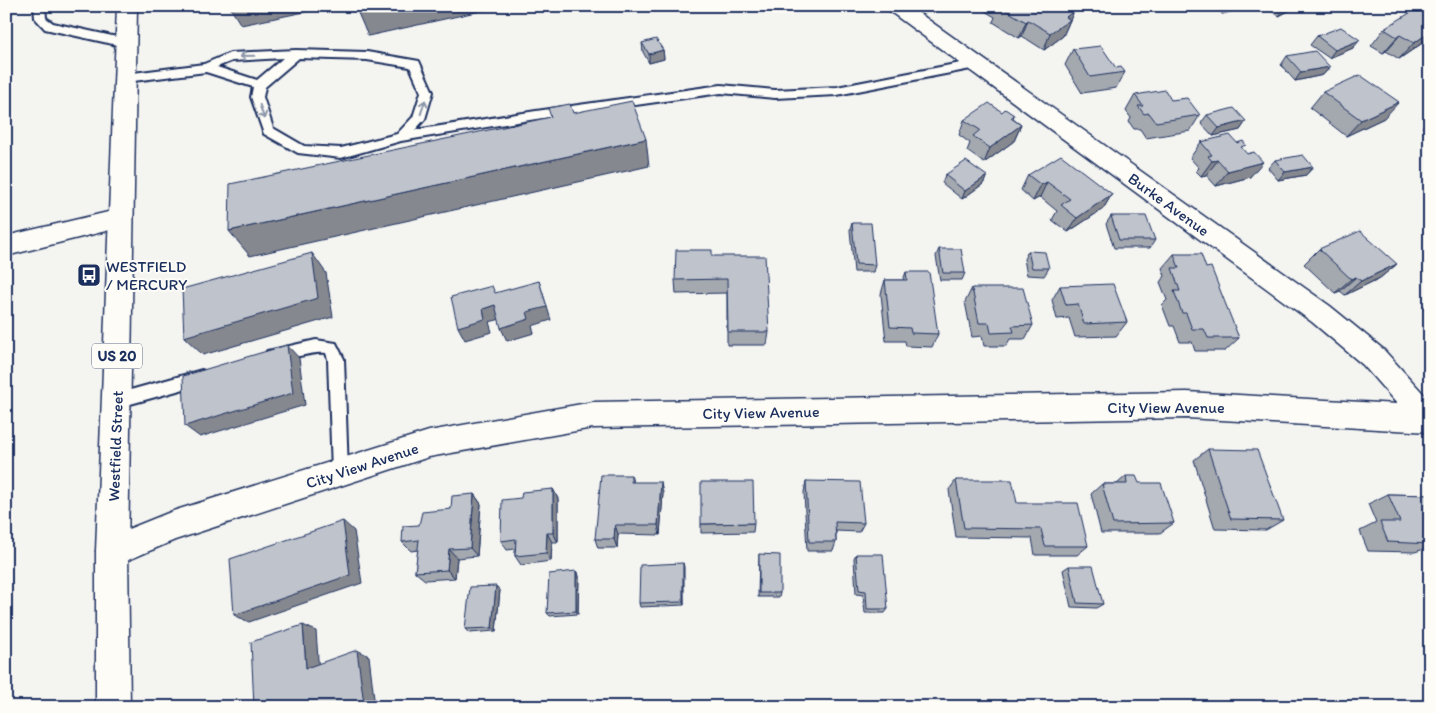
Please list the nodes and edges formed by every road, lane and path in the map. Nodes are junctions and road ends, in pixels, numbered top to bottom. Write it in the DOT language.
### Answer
graph roads {
  1 [pos="40,6"];
  2 [pos="127,6"];
  3 [pos="895,6"];
  4 [pos="1412,6"];
  5 [pos="1430,16"];
  6 [pos="126,43"];
  7 [pos="296,54"];
  8 [pos="976,64"];
  9 [pos="206,68"];
  10 [pos="125,78"];
  11 [pos="259,85"];
  12 [pos="401,137"];
  13 [pos="121,218"];
  14 [pos="6,246"];
  15 [pos="254,362"];
  16 [pos="216,374"];
  17 [pos="116,401"];
  18 [pos="1428,419"];
  19 [pos="340,472"];
  20 [pos="112,551"];
  21 [pos="113,707"];
  1 -- 6 [label="lane"];
  2 -- 6 [label="street, Westfield Street / US 20"];
  3 -- 8 [label="street, Burke Avenue"];
  4 -- 5 [label="street"];
  6 -- 10 [label="street, Westfield Street / US 20"];
  7 -- 9 [label="lane, one-way"];
  7 -- 11 [label="lane"];
  12 -- 7 [label="lane, one-way"];
  8 -- 12 [label="lane"];
  8 -- 18 [label="street, Burke Avenue"];
  9 -- 10 [label="lane"];
  9 -- 11 [label="lane"];
  10 -- 13 [label="street, Westfield Street / US 20"];
  11 -- 12 [label="lane, one-way"];
  13 -- 14 [label="street"];
  13 -- 17 [label="street, Westfield Street / US 20"];
  15 -- 19 [label="lane"];
  16 -- 17 [label="lane"];
  17 -- 20 [label="street, Westfield Street / US 20"];
  18 -- 19 [label="street, City View Avenue"];
  19 -- 20 [label="street, City View Avenue"];
  20 -- 21 [label="street, Westfield Street / US 20"];
}
